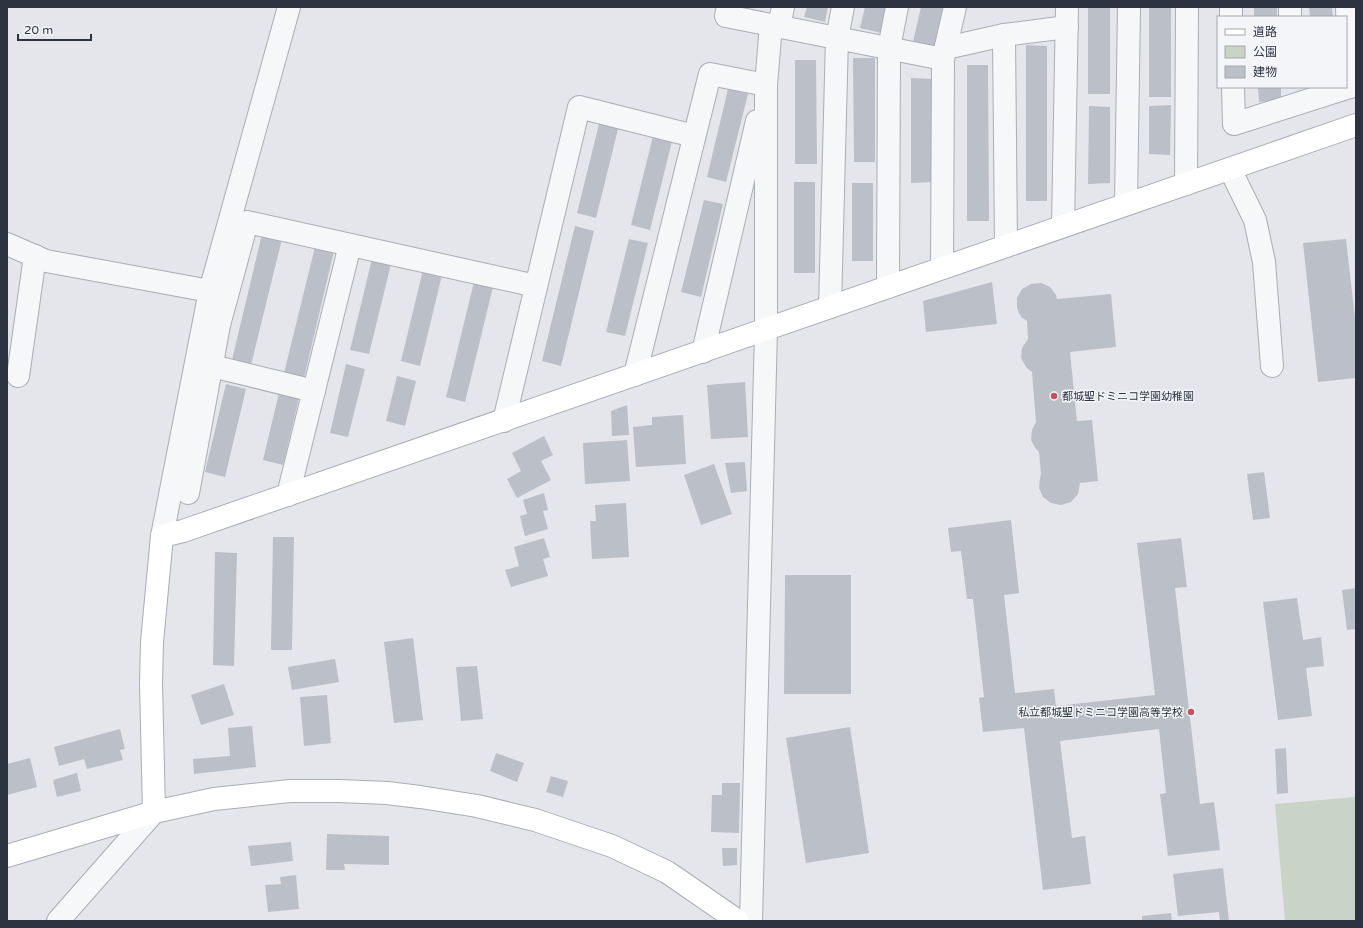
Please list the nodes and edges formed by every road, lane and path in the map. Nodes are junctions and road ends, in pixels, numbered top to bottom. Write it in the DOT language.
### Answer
graph roads {
  1 [pos="289,7"];
  2 [pos="728,7"];
  3 [pos="843,7"];
  4 [pos="897,7"];
  5 [pos="955,7"];
  6 [pos="1129,7"];
  7 [pos="1187,7"];
  8 [pos="1347,7"];
  9 [pos="1067,17"];
  10 [pos="777,20"];
  11 [pos="1004,35"];
  12 [pos="837,38"];
  13 [pos="888,48"];
  14 [pos="945,54"];
  15 [pos="766,84"];
  16 [pos="1353,86"];
  17 [pos="1233,88"];
  18 [pos="1341,88"];
  19 [pos="1293,96"];
  20 [pos="1356,125"];
  21 [pos="694,136"];
  22 [pos="1230,169"];
  23 [pos="1186,184"];
  24 [pos="1126,204"];
  25 [pos="1063,226"];
  26 [pos="7,244"];
  27 [pos="350,245"];
  28 [pos="1006,246"];
  29 [pos="35,256"];
  30 [pos="942,268"];
  31 [pos="536,286"];
  32 [pos="888,287"];
  33 [pos="210,291"];
  34 [pos="830,307"];
  35 [pos="766,330"];
  36 [pos="703,352"];
  37 [pos="212,366"];
  38 [pos="1272,366"];
  39 [pos="635,375"];
  40 [pos="18,376"];
  41 [pos="314,391"];
  42 [pos="504,420"];
  43 [pos="188,493"];
  44 [pos="288,495"];
  45 [pos="162,536"];
  46 [pos="154,812"];
  47 [pos="7,856"];
  48 [pos="58,921"];
  49 [pos="738,921"];
  50 [pos="751,921"];
  1 -- 33 [label="street"];
  2 -- 10 [label="street"];
  3 -- 12 [label="street"];
  4 -- 13 [label="street"];
  5 -- 14 [label="street"];
  6 -- 24 [label="street"];
  7 -- 23 [label="street"];
  8 -- 16 [label="street"];
  9 -- 11 [label="street"];
  9 -- 25 [label="street"];
  10 -- 12 [label="street"];
  10 -- 15 [label="street"];
  11 -- 14 [label="street"];
  11 -- 28 [label="street"];
  12 -- 13 [label="street"];
  12 -- 34 [label="street"];
  13 -- 14 [label="street"];
  13 -- 32 [label="street"];
  14 -- 30 [label="street"];
  15 -- 21 [label="street"];
  15 -- 35 [label="street"];
  15 -- 36 [label="street"];
  17 -- 19 [label="street"];
  18 -- 19 [label="street"];
  20 -- 22 [label="street"];
  21 -- 31 [label="street"];
  21 -- 39 [label="street"];
  22 -- 23 [label="street"];
  22 -- 38 [label="street"];
  23 -- 24 [label="street"];
  24 -- 25 [label="street"];
  25 -- 28 [label="street"];
  26 -- 29 [label="street"];
  27 -- 31 [label="street"];
  27 -- 37 [label="street"];
  27 -- 41 [label="street"];
  28 -- 30 [label="street"];
  29 -- 33 [label="street"];
  29 -- 40 [label="street"];
  30 -- 32 [label="street"];
  31 -- 42 [label="street"];
  32 -- 34 [label="street"];
  33 -- 45 [label="street"];
  34 -- 35 [label="street"];
  35 -- 36 [label="street"];
  35 -- 50 [label="street"];
  36 -- 39 [label="street"];
  37 -- 41 [label="street"];
  37 -- 43 [label="street"];
  39 -- 42 [label="street"];
  41 -- 44 [label="street"];
  42 -- 44 [label="street"];
  44 -- 45 [label="street"];
  45 -- 46 [label="street"];
  46 -- 47 [label="street"];
  46 -- 48 [label="street"];
  46 -- 49 [label="street"];
}
